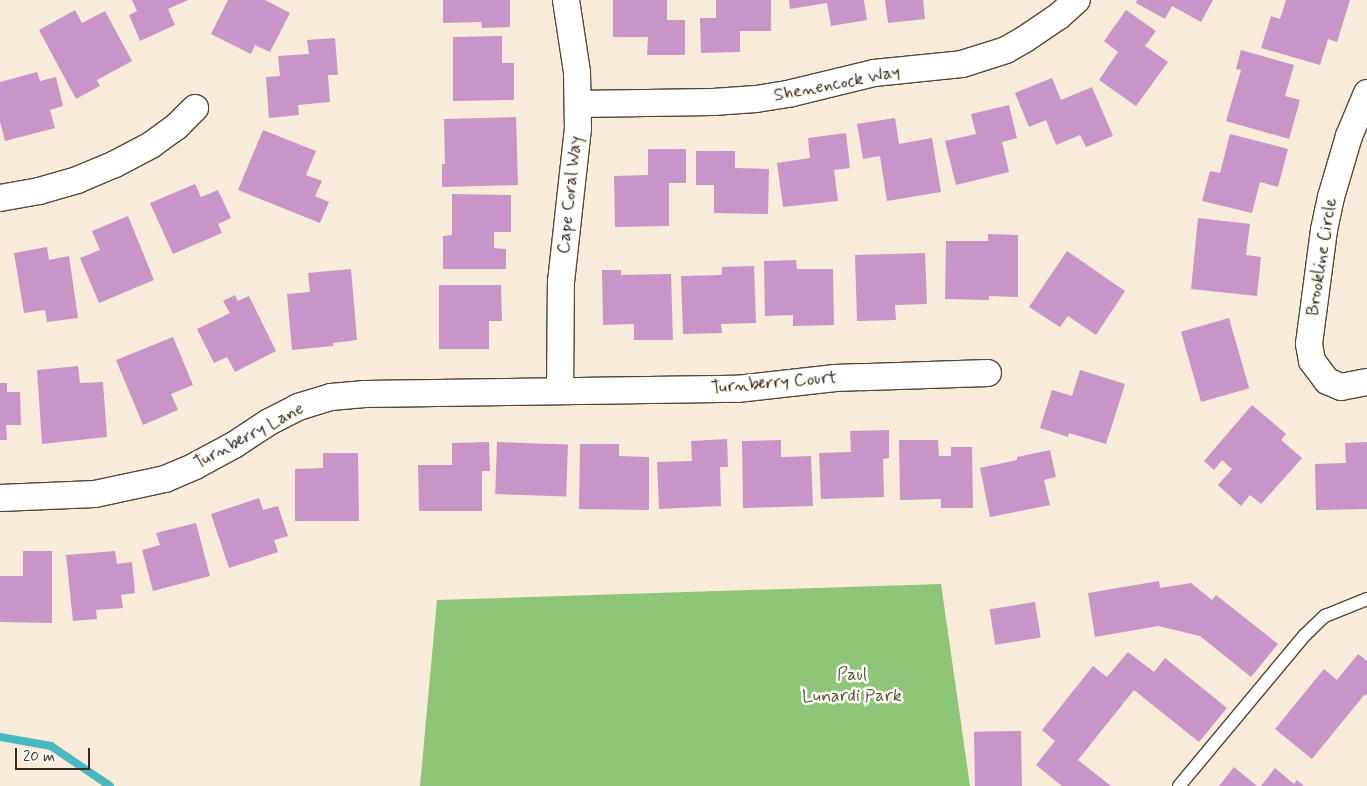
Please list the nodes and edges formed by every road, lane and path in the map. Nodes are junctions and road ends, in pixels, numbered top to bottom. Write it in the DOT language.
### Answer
graph roads {
  1 [pos="566,0"];
  2 [pos="1076,0"];
  3 [pos="1367,93"];
  4 [pos="578,104"];
  5 [pos="195,108"];
  6 [pos="0,198"];
  7 [pos="988,373"];
  8 [pos="1367,382"];
  9 [pos="560,391"];
  10 [pos="0,498"];
  11 [pos="1367,599"];
  12 [pos="1179,786"];
  1 -- 4 [label="street, Cape Coral Way"];
  2 -- 4 [label="street, Shenencock Way"];
  3 -- 8 [label="street, Brookline Circle"];
  4 -- 9 [label="street, Cape Coral Way"];
  5 -- 6 [label="street"];
  7 -- 9 [label="street, Turnberry Court"];
  9 -- 10 [label="street, Turnberry Lane"];
  11 -- 12 [label="lane"];
}
